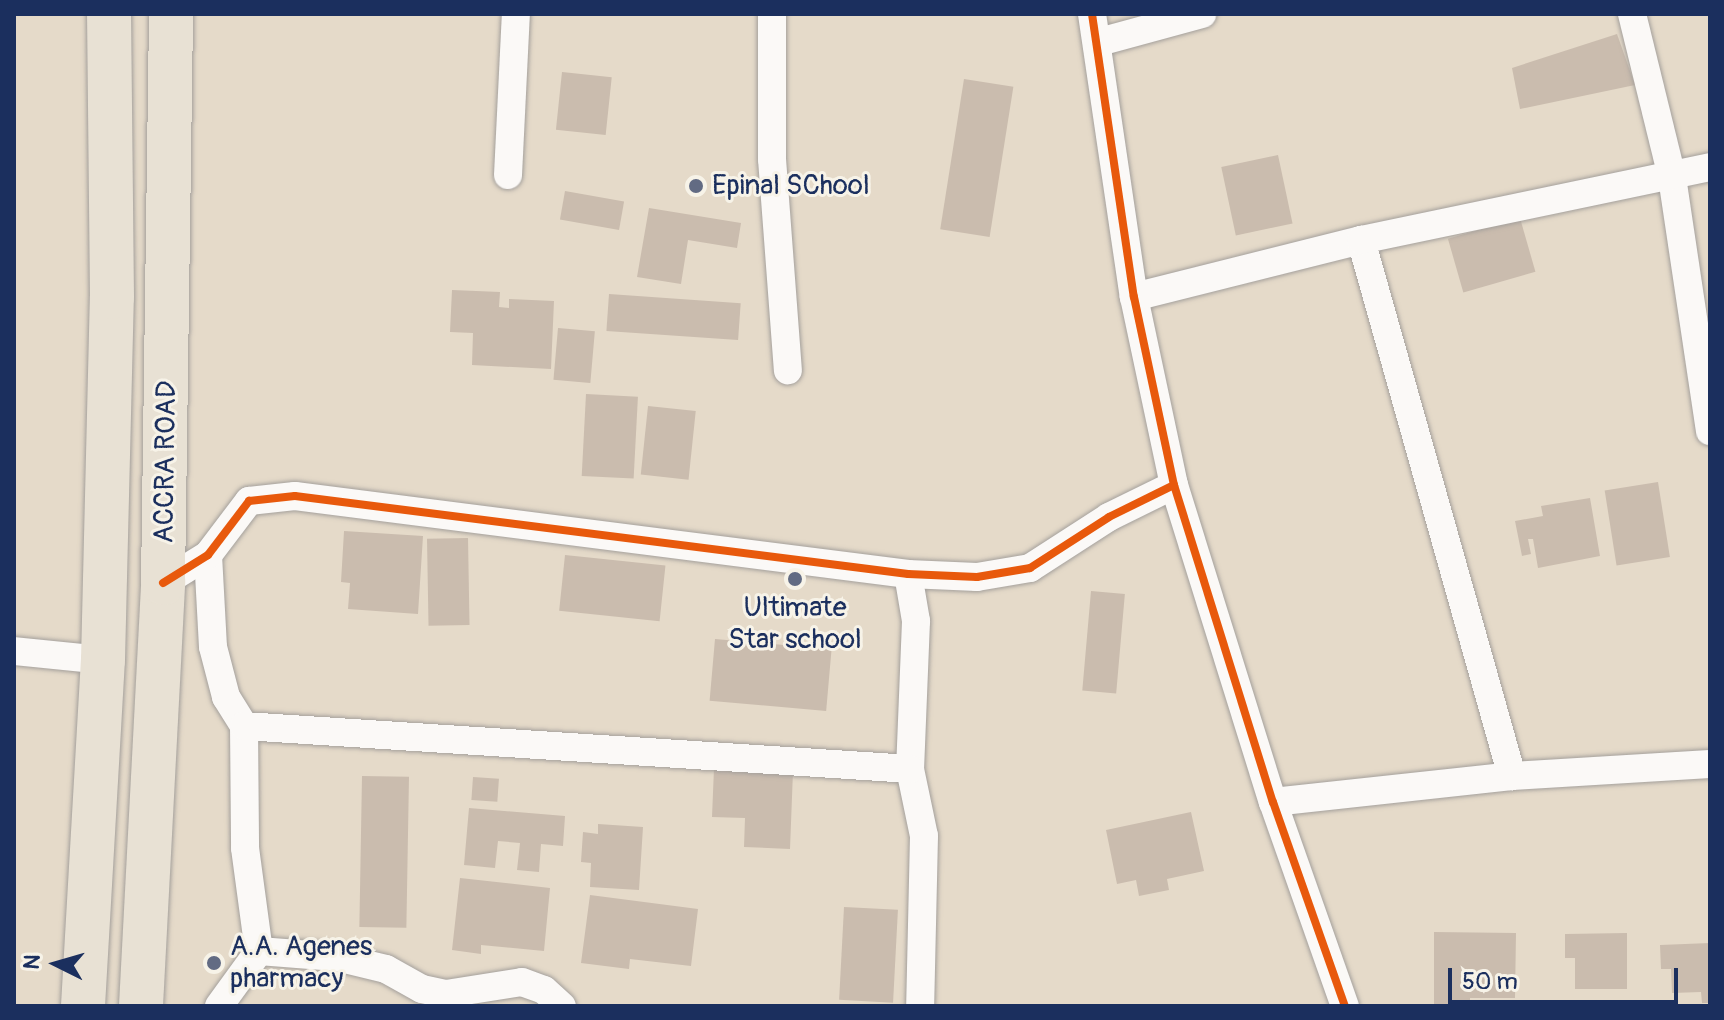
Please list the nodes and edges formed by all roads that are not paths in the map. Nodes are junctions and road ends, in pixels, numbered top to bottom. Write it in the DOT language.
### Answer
graph roads {
  1 [pos="109,14"];
  2 [pos="171,14"];
  3 [pos="516,14"];
  4 [pos="772,14"];
  5 [pos="1092,14"];
  6 [pos="1202,14"];
  7 [pos="1632,14"];
  8 [pos="1099,42"];
  9 [pos="1710,167"];
  10 [pos="508,175"];
  11 [pos="1672,177"];
  12 [pos="1361,240"];
  13 [pos="1134,297"];
  14 [pos="788,370"];
  15 [pos="1710,431"];
  16 [pos="1174,485"];
  17 [pos="208,555"];
  18 [pos="908,574"];
  19 [pos="163,583"];
  20 [pos="14,651"];
  21 [pos="103,660"];
  22 [pos="244,726"];
  23 [pos="1710,764"];
  24 [pos="910,769"];
  25 [pos="1512,776"];
  26 [pos="1273,802"];
  27 [pos="259,951"];
  28 [pos="83,1006"];
  29 [pos="141,1006"];
  30 [pos="219,1006"];
  31 [pos="562,1006"];
  32 [pos="920,1006"];
  33 [pos="1345,1006"];
  1 -- 21 [label="highway, ACCRA ROAD"];
  2 -- 19 [label="highway, ACCRA ROAD"];
  3 -- 10 [label="street"];
  4 -- 14 [label="street"];
  5 -- 8 [label="street"];
  6 -- 8 [label="street"];
  7 -- 11 [label="street"];
  8 -- 13 [label="street"];
  9 -- 11 [label="street"];
  11 -- 12 [label="street"];
  11 -- 15 [label="street"];
  12 -- 13 [label="street"];
  12 -- 25 [label="street"];
  13 -- 16 [label="street"];
  16 -- 18 [label="street"];
  16 -- 26 [label="street"];
  17 -- 18 [label="street"];
  17 -- 19 [label="street"];
  17 -- 22 [label="street"];
  18 -- 24 [label="street"];
  19 -- 29 [label="highway, ACCRA ROAD"];
  20 -- 21 [label="street"];
  21 -- 28 [label="highway, ACCRA ROAD"];
  22 -- 24 [label="street"];
  22 -- 27 [label="street"];
  23 -- 25 [label="street"];
  24 -- 32 [label="street"];
  25 -- 26 [label="street"];
  26 -- 33 [label="street"];
  27 -- 30 [label="street"];
  27 -- 31 [label="street"];
}
